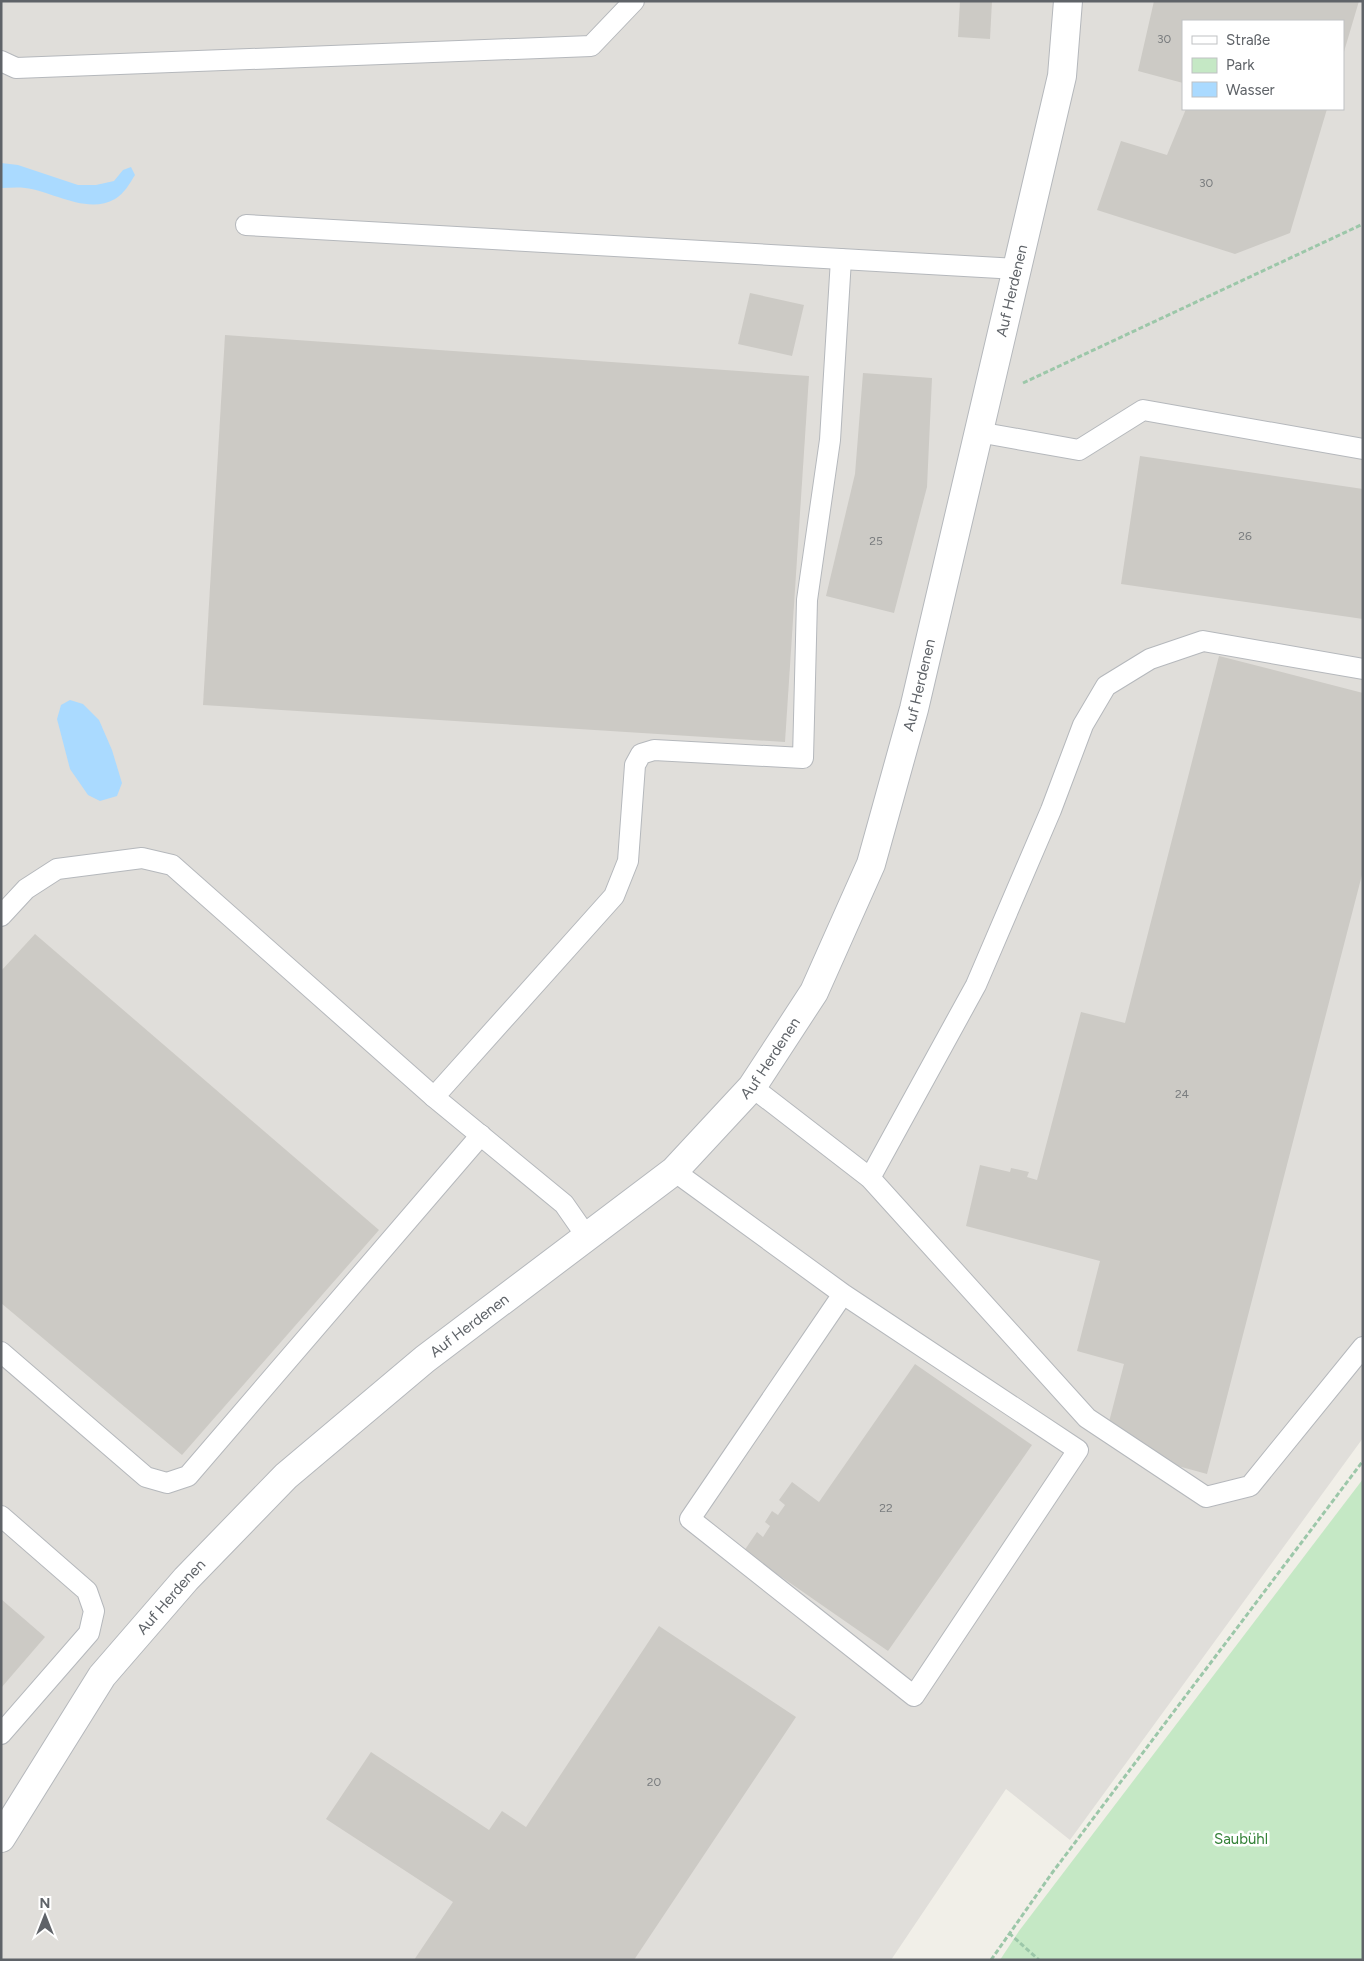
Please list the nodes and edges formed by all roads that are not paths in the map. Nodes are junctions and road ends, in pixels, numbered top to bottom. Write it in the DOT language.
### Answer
graph roads {
  1 [pos="634,1"];
  2 [pos="1068,1"];
  3 [pos="1,61"];
  4 [pos="246,225"];
  5 [pos="841,260"];
  6 [pos="1017,269"];
  7 [pos="978,432"];
  8 [pos="1363,449"];
  9 [pos="1363,669"];
  10 [pos="1,916"];
  11 [pos="752,1087"];
  12 [pos="434,1097"];
  13 [pos="481,1136"];
  14 [pos="674,1171"];
  15 [pos="870,1178"];
  16 [pos="587,1237"];
  17 [pos="843,1294"];
  18 [pos="1363,1347"];
  19 [pos="1,1352"];
  20 [pos="1,1516"];
  21 [pos="2,1731"];
  22 [pos="1,1838"];
  1 -- 3 [label="lane"];
  2 -- 6 [label="street, Auf Herdenen"];
  4 -- 5 [label="lane"];
  5 -- 6 [label="lane"];
  5 -- 12 [label="lane"];
  6 -- 7 [label="street, Auf Herdenen"];
  7 -- 8 [label="lane"];
  7 -- 11 [label="street, Auf Herdenen"];
  9 -- 15 [label="lane"];
  10 -- 12 [label="lane"];
  11 -- 14 [label="street, Auf Herdenen"];
  11 -- 15 [label="lane"];
  12 -- 13 [label="lane"];
  13 -- 16 [label="lane"];
  13 -- 19 [label="lane"];
  14 -- 16 [label="street, Auf Herdenen"];
  14 -- 17 [label="lane"];
  15 -- 18 [label="lane"];
  16 -- 22 [label="street, Auf Herdenen"];
  17 -- 17 [label="lane"];
  20 -- 21 [label="lane"];
}
